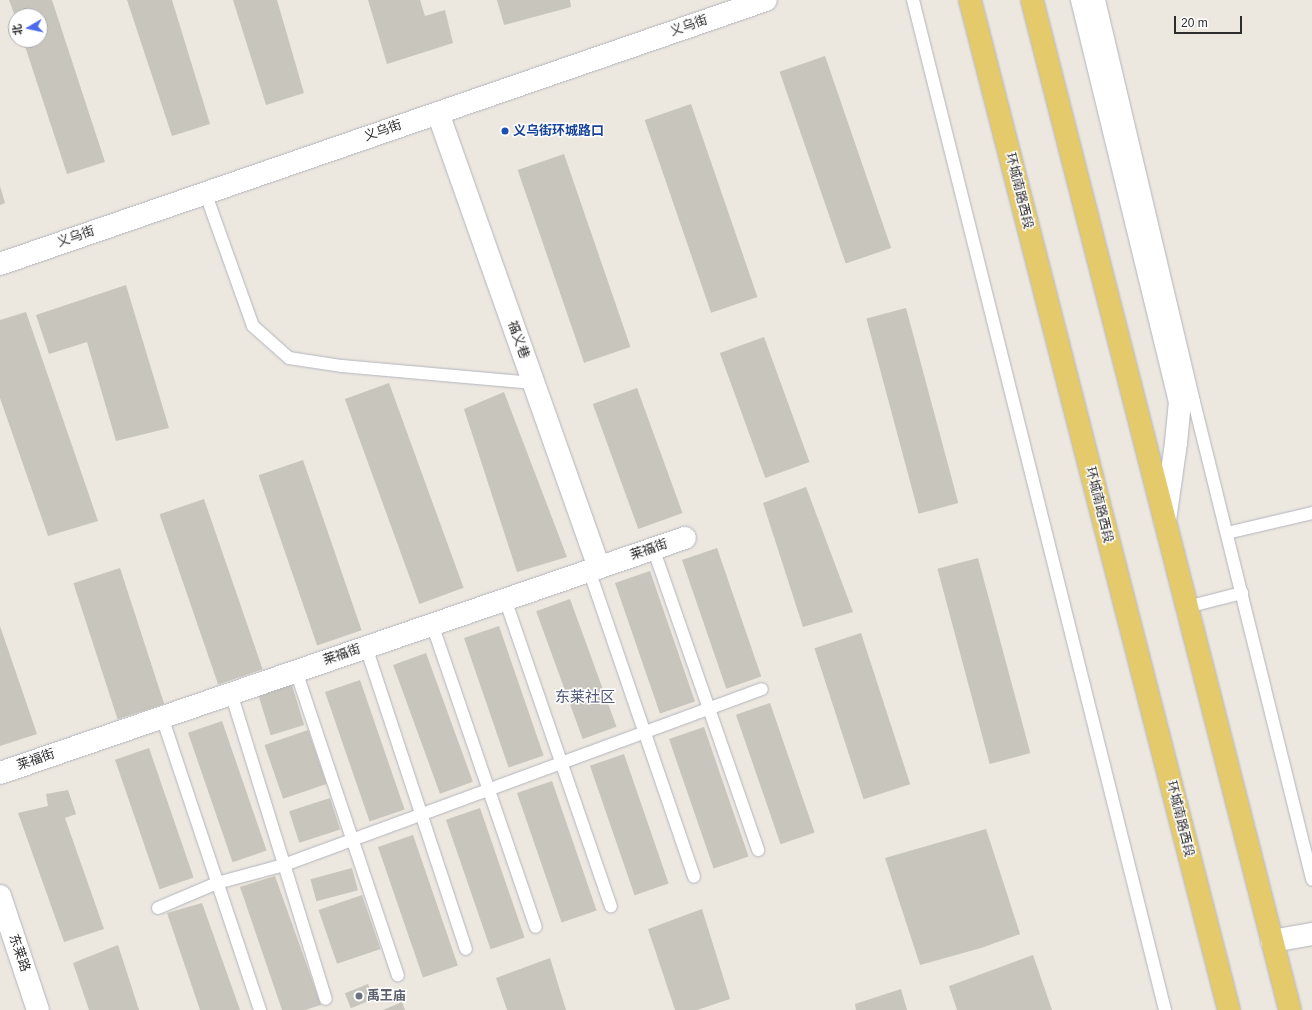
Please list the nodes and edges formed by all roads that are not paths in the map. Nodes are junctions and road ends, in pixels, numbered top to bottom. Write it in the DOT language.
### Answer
graph roads {
  1 [pos="766,0"];
  2 [pos="913,0"];
  3 [pos="970,0"];
  4 [pos="1032,0"];
  5 [pos="1082,0"];
  6 [pos="1099,0"];
  7 [pos="438,112"];
  8 [pos="205,192"];
  9 [pos="0,264"];
  10 [pos="533,383"];
  11 [pos="1312,513"];
  12 [pos="1165,520"];
  13 [pos="1227,533"];
  14 [pos="685,538"];
  15 [pos="653,548"];
  16 [pos="594,569"];
  17 [pos="1242,593"];
  18 [pos="505,599"];
  19 [pos="1187,607"];
  20 [pos="432,624"];
  21 [pos="366,647"];
  22 [pos="296,671"];
  23 [pos="762,689"];
  24 [pos="231,694"];
  25 [pos="709,709"];
  26 [pos="162,717"];
  27 [pos="644,732"];
  28 [pos="561,763"];
  29 [pos="0,773"];
  30 [pos="489,789"];
  31 [pos="421,814"];
  32 [pos="352,840"];
  33 [pos="758,850"];
  34 [pos="284,865"];
  35 [pos="694,876"];
  36 [pos="1312,880"];
  37 [pos="218,884"];
  38 [pos="0,896"];
  39 [pos="611,906"];
  40 [pos="158,908"];
  41 [pos="536,927"];
  42 [pos="1312,934"];
  43 [pos="1272,941"];
  44 [pos="466,949"];
  45 [pos="398,975"];
  46 [pos="326,999"];
  47 [pos="38,1010"];
  48 [pos="260,1010"];
  49 [pos="1165,1010"];
  50 [pos="1228,1010"];
  51 [pos="1290,1010"];
  1 -- 7 [label="street, 义乌街"];
  2 -- 49 [label="lane"];
  3 -- 50 [label="main road, 环城南路西段"];
  4 -- 12 [label="main road"];
  5 -- 12 [label="street"];
  6 -- 13 [label="lane"];
  7 -- 8 [label="street, 义乌街"];
  7 -- 10 [label="street, 福义巷"];
  8 -- 9 [label="street, 义乌街"];
  8 -- 10 [label="lane"];
  10 -- 16 [label="street, 福义巷"];
  11 -- 13 [label="lane"];
  12 -- 19 [label="main road"];
  13 -- 17 [label="lane"];
  14 -- 15 [label="street, 莱福街"];
  15 -- 16 [label="street, 莱福街"];
  15 -- 25 [label="lane"];
  16 -- 18 [label="street, 莱福街"];
  16 -- 27 [label="lane"];
  17 -- 19 [label="lane"];
  17 -- 36 [label="lane"];
  18 -- 20 [label="street, 莱福街"];
  18 -- 28 [label="lane"];
  19 -- 43 [label="main road"];
  20 -- 21 [label="street, 莱福街"];
  20 -- 30 [label="lane"];
  21 -- 22 [label="street, 莱福街"];
  21 -- 31 [label="lane"];
  22 -- 24 [label="street, 莱福街"];
  22 -- 32 [label="lane"];
  23 -- 25 [label="lane"];
  24 -- 26 [label="street, 莱福街"];
  24 -- 34 [label="lane"];
  25 -- 27 [label="lane"];
  25 -- 33 [label="lane"];
  26 -- 29 [label="street, 莱福街"];
  26 -- 37 [label="lane"];
  27 -- 28 [label="lane"];
  27 -- 35 [label="lane"];
  28 -- 30 [label="lane"];
  28 -- 39 [label="lane"];
  30 -- 31 [label="lane"];
  30 -- 41 [label="lane"];
  31 -- 32 [label="lane"];
  31 -- 44 [label="lane"];
  32 -- 34 [label="lane"];
  32 -- 45 [label="lane"];
  34 -- 37 [label="lane"];
  34 -- 46 [label="lane"];
  37 -- 40 [label="lane"];
  37 -- 48 [label="lane"];
  38 -- 47 [label="street, 东莱路"];
  42 -- 43 [label="street"];
  43 -- 51 [label="main road"];
}
